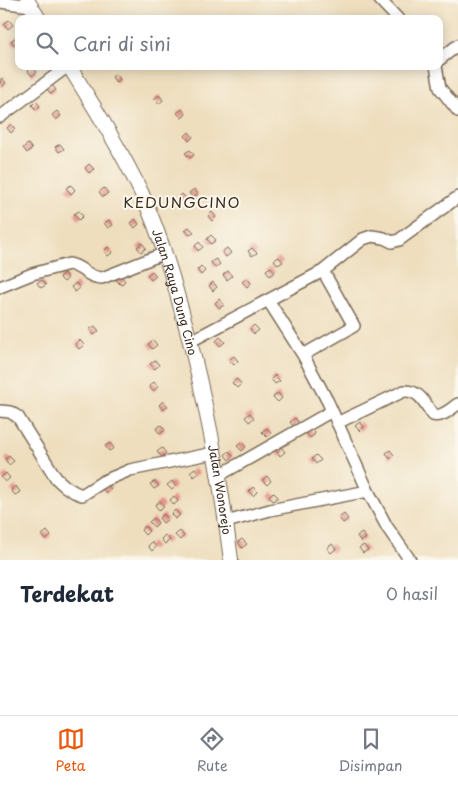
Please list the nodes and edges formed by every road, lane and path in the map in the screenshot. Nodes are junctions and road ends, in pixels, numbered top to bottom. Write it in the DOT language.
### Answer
graph roads {
  1 [pos="380,0"];
  2 [pos="0,2"];
  3 [pos="29,3"];
  4 [pos="36,15"];
  5 [pos="394,15"];
  6 [pos="458,45"];
  7 [pos="443,57"];
  8 [pos="64,70"];
  9 [pos="71,70"];
  10 [pos="437,70"];
  11 [pos="458,111"];
  12 [pos="0,118"];
  13 [pos="458,197"];
  14 [pos="166,253"];
  15 [pos="323,271"];
  16 [pos="0,288"];
  17 [pos="268,300"];
  18 [pos="191,341"];
  19 [pos="303,355"];
  20 [pos="458,404"];
  21 [pos="0,411"];
  22 [pos="332,411"];
  23 [pos="209,418"];
  24 [pos="337,423"];
  25 [pos="214,453"];
  26 [pos="218,476"];
  27 [pos="368,491"];
  28 [pos="226,522"];
  29 [pos="231,560"];
  30 [pos="410,560"];
  1 -- 5 [label="street"];
  2 -- 3 [label="street"];
  3 -- 4 [label="street"];
  6 -- 7 [label="street"];
  8 -- 12 [label="street"];
  9 -- 14 [label="street, Jalan Raya Dung Cino"];
  10 -- 11 [label="street"];
  13 -- 15 [label="street"];
  14 -- 16 [label="street"];
  14 -- 18 [label="street, Jalan Raya Dung Cino"];
  15 -- 17 [label="street"];
  15 -- 19 [label="street"];
  17 -- 18 [label="street"];
  17 -- 19 [label="street"];
  18 -- 23 [label="street, Jalan Raya Dung Cino"];
  19 -- 22 [label="street"];
  20 -- 24 [label="street"];
  21 -- 25 [label="street"];
  22 -- 24 [label="street"];
  22 -- 26 [label="street"];
  23 -- 25 [label="street, Jalan Wonorejo"];
  24 -- 27 [label="street"];
  25 -- 26 [label="street, Jalan Wonorejo"];
  26 -- 28 [label="street, Jalan Wonorejo"];
  27 -- 28 [label="street"];
  27 -- 30 [label="street"];
  28 -- 29 [label="street, Jalan Wonorejo"];
}
